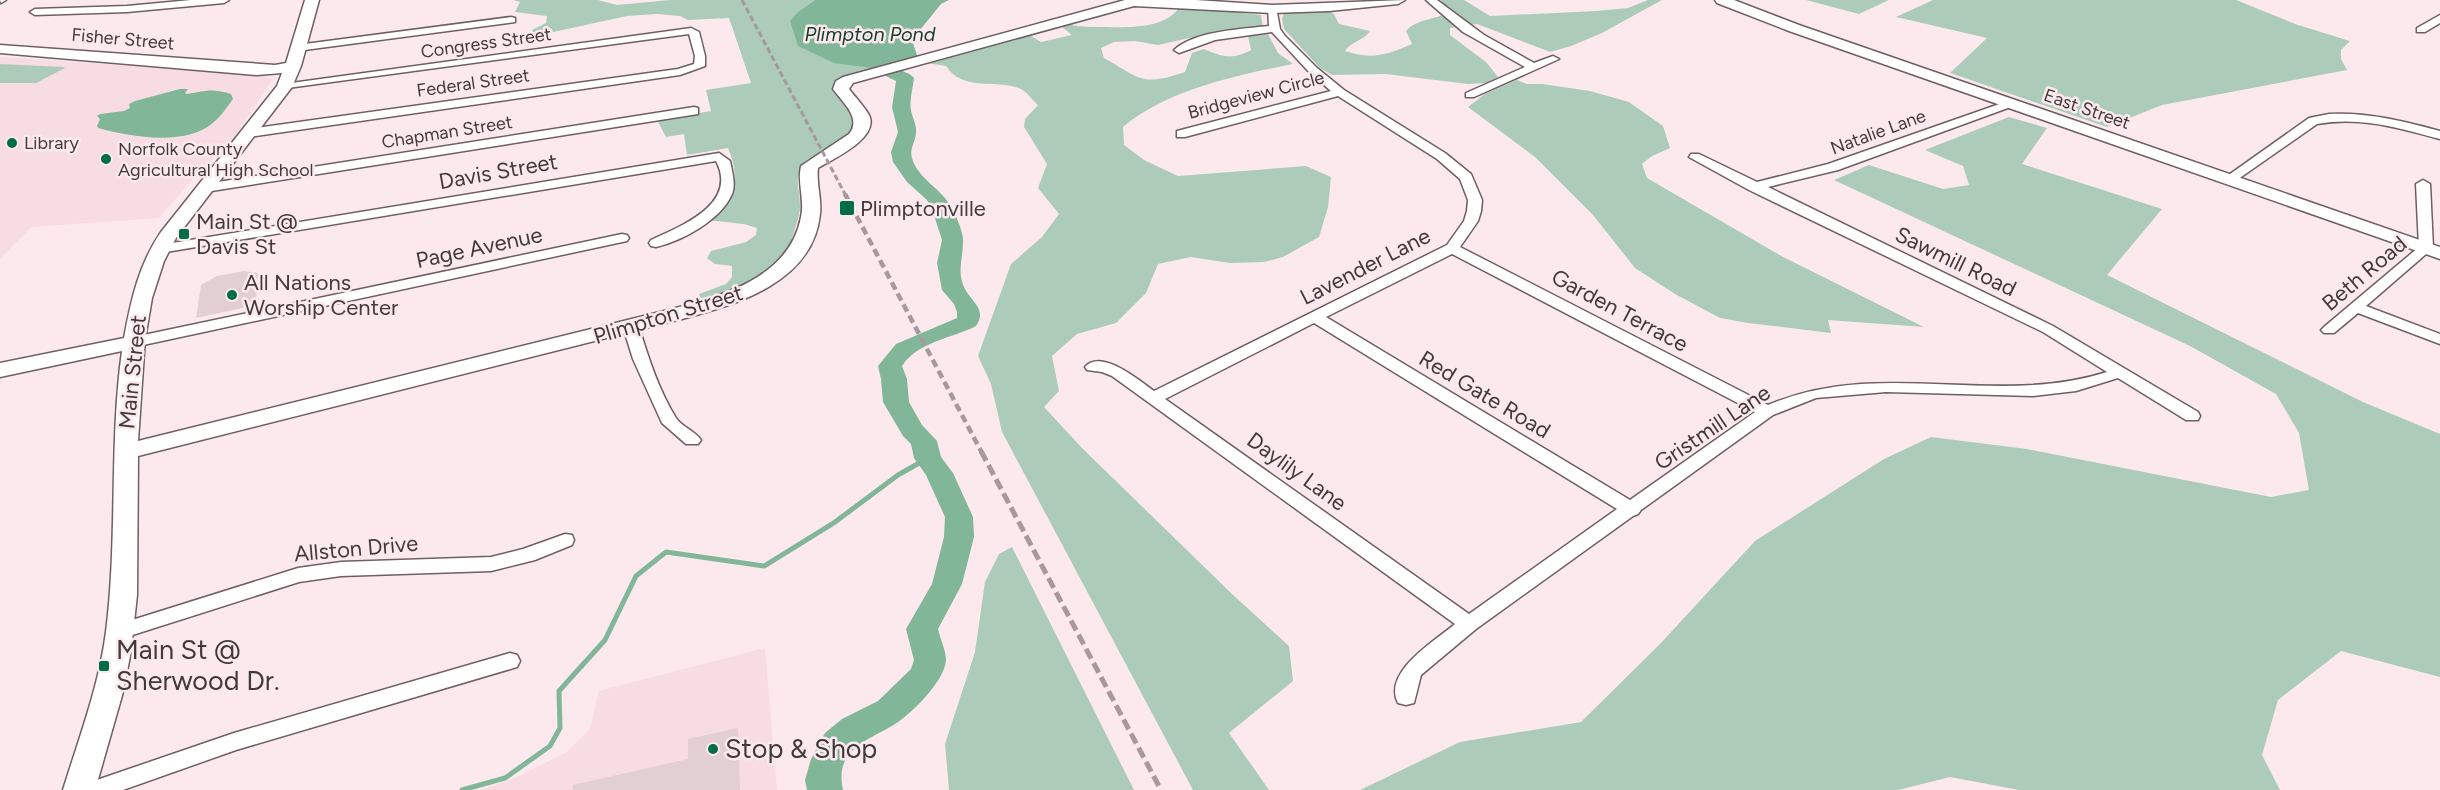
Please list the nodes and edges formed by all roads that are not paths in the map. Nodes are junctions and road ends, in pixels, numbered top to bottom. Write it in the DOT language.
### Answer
graph roads {
  1 [pos="224,0"];
  2 [pos="312,0"];
  3 [pos="1398,0"];
  4 [pos="1431,0"];
  5 [pos="1722,0"];
  6 [pos="1272,9"];
  7 [pos="35,12"];
  8 [pos="2440,18"];
  9 [pos="511,20"];
  10 [pos="1275,29"];
  11 [pos="2421,30"];
  12 [pos="693,31"];
  13 [pos="297,48"];
  14 [pos="0,49"];
  15 [pos="1179,50"];
  16 [pos="1553,58"];
  17 [pos="293,66"];
  18 [pos="1534,67"];
  19 [pos="284,87"];
  20 [pos="1340,92"];
  21 [pos="1470,95"];
  22 [pos="2012,103"];
  23 [pos="694,111"];
  24 [pos="248,133"];
  25 [pos="1181,134"];
  26 [pos="2440,135"];
  27 [pos="1695,157"];
  28 [pos="2229,179"];
  29 [pos="2423,184"];
  30 [pos="1754,187"];
  31 [pos="206,188"];
  32 [pos="622,238"];
  33 [pos="656,243"];
  34 [pos="1452,248"];
  35 [pos="160,249"];
  36 [pos="2433,251"];
  37 [pos="2355,307"];
  38 [pos="1315,317"];
  39 [pos="631,327"];
  40 [pos="2329,330"];
  41 [pos="2440,339"];
  42 [pos="134,342"];
  43 [pos="1093,367"];
  44 [pos="0,370"];
  45 [pos="2119,373"];
  46 [pos="1154,398"];
  47 [pos="1767,411"];
  48 [pos="2192,416"];
  49 [pos="692,440"];
  50 [pos="125,452"];
  51 [pos="1632,510"];
  52 [pos="565,540"];
  53 [pos="1469,624"];
  54 [pos="120,631"];
  55 [pos="510,661"];
  56 [pos="1406,697"];
  57 [pos="79,790"];
  58 [pos="96,790"];
  1 -- 7 [label="street"];
  2 -- 13 [label="street, Main Street"];
  3 -- 6 [label="street, Plimpton Street"];
  4 -- 18 [label="street"];
  5 -- 22 [label="street, East Street"];
  6 -- 10 [label="street, Lavender Lane"];
  6 -- 39 [label="street, Plimpton Street"];
  8 -- 11 [label="street"];
  9 -- 13 [label="street"];
  10 -- 15 [label="street"];
  10 -- 20 [label="street, Lavender Lane"];
  12 -- 19 [label="street, Congress Street"];
  12 -- 24 [label="street, Federal Street"];
  13 -- 17 [label="street, Main Street"];
  14 -- 17 [label="street, Fisher Street"];
  16 -- 18 [label="street"];
  17 -- 19 [label="street, Main Street"];
  18 -- 21 [label="street"];
  19 -- 24 [label="street, Main Street"];
  20 -- 25 [label="street, Bridgeview Circle"];
  20 -- 34 [label="street, Lavender Lane"];
  22 -- 28 [label="street, East Street"];
  22 -- 30 [label="street, Natalie Lane"];
  23 -- 31 [label="street, Chapman Street"];
  24 -- 31 [label="street, Main Street"];
  26 -- 28 [label="street"];
  27 -- 30 [label="street, Sawmill Road"];
  28 -- 36 [label="street, East Street"];
  29 -- 36 [label="street"];
  30 -- 45 [label="street, Sawmill Road"];
  31 -- 35 [label="street, Main Street"];
  32 -- 42 [label="street, Page Avenue"];
  33 -- 35 [label="street, Davis Street"];
  34 -- 38 [label="street, Lavender Lane"];
  34 -- 47 [label="street, Garden Terrace"];
  35 -- 42 [label="street, Main Street"];
  36 -- 37 [label="street, Beth Road"];
  37 -- 40 [label="street, Beth Road"];
  37 -- 41 [label="street"];
  38 -- 46 [label="street, Lavender Lane"];
  38 -- 51 [label="street, Red Gate Road"];
  39 -- 49 [label="street"];
  39 -- 50 [label="street, Plimpton Street"];
  42 -- 44 [label="street"];
  42 -- 50 [label="street, Main Street"];
  43 -- 46 [label="street, Daylily Lane"];
  45 -- 47 [label="street, Gristmill Lane"];
  45 -- 48 [label="street, Sawmill Road"];
  46 -- 53 [label="street, Daylily Lane"];
  47 -- 51 [label="street, Gristmill Lane"];
  50 -- 54 [label="street, Main Street"];
  51 -- 53 [label="street, Gristmill Lane"];
  52 -- 54 [label="street, Allston Drive"];
  53 -- 56 [label="street, Gristmill Lane"];
  54 -- 57 [label="street, Main Street"];
  55 -- 58 [label="street"];
}
